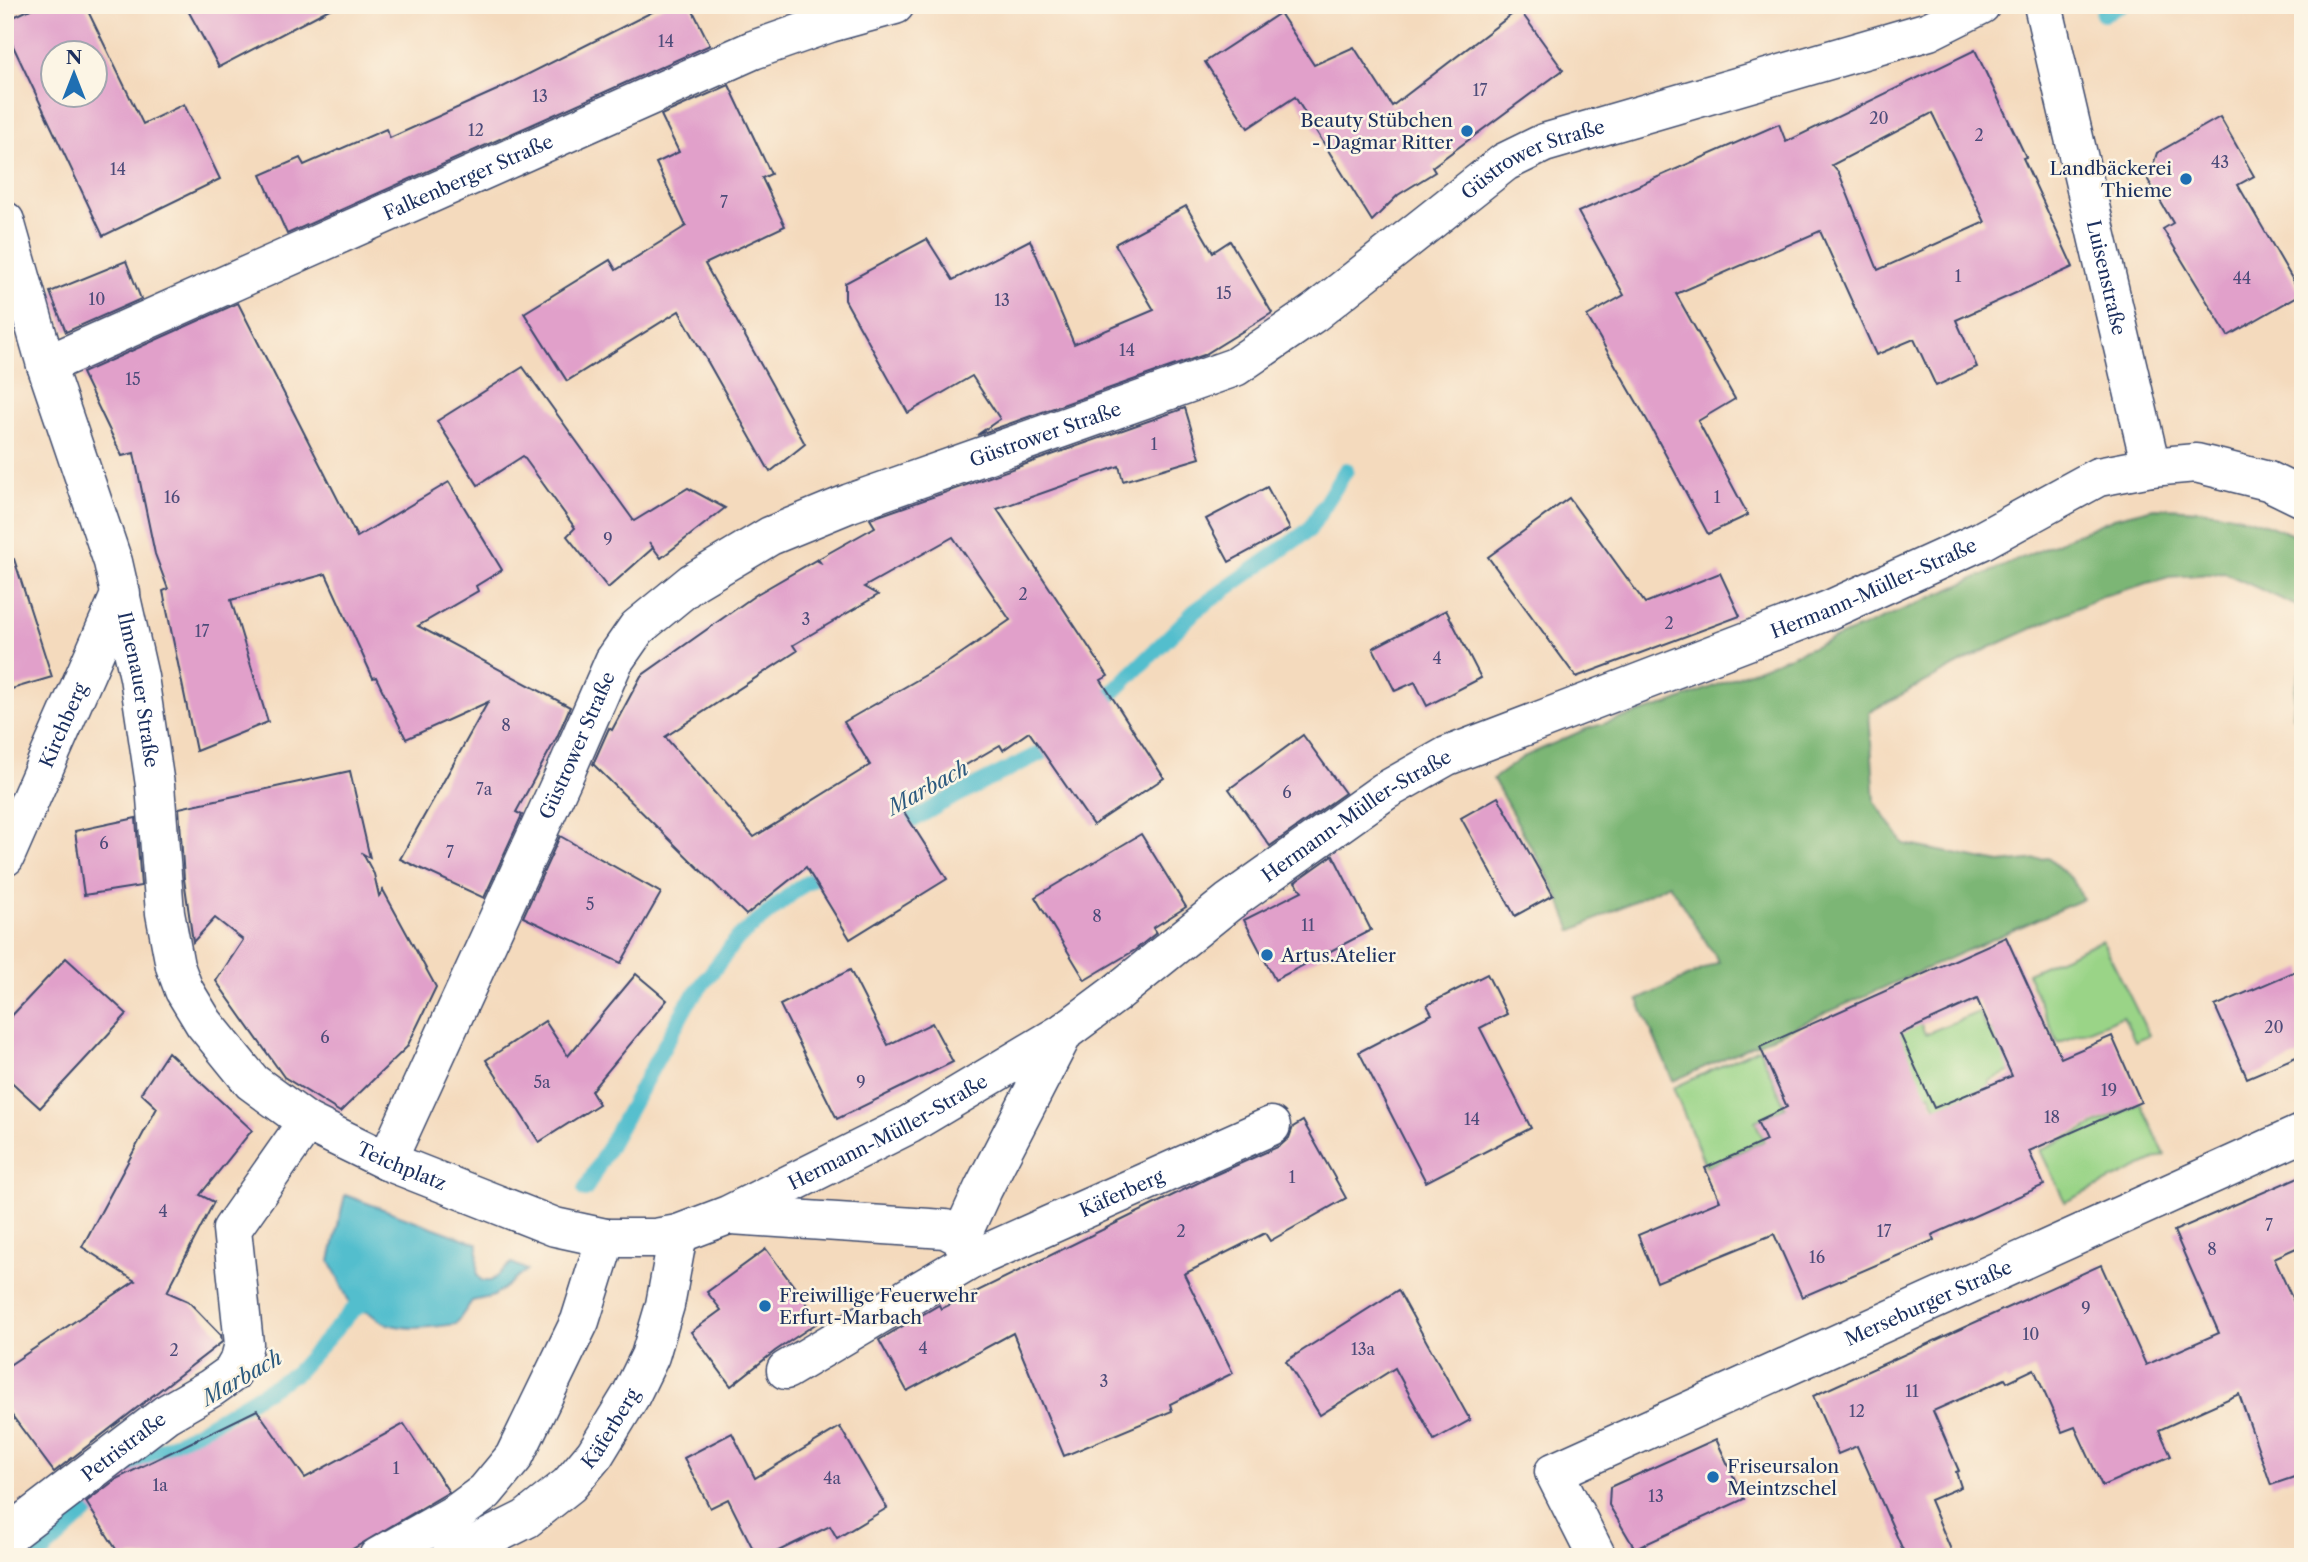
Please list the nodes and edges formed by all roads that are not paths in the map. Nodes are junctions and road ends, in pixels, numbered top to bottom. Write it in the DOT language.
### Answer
graph roads {
  1 [pos="895,5"];
  2 [pos="1981,5"];
  3 [pos="2043,5"];
  4 [pos="5,222"];
  5 [pos="46,365"];
  6 [pos="2151,467"];
  7 [pos="2303,498"];
  8 [pos="121,593"];
  9 [pos="5,857"];
  10 [pos="1064,1032"];
  11 [pos="307,1122"];
  12 [pos="1271,1126"];
  13 [pos="2303,1133"];
  14 [pos="387,1161"];
  15 [pos="729,1215"];
  16 [pos="678,1234"];
  17 [pos="606,1238"];
  18 [pos="966,1249"];
  19 [pos="786,1370"];
  20 [pos="5,1537"];
  21 [pos="378,1557"];
  22 [pos="450,1557"];
  23 [pos="1597,1557"];
  1 -- 5 [label="street, Falkenberger Straße"];
  2 -- 14 [label="street, Güstrower Straße"];
  3 -- 6 [label="street, Luisenstraße"];
  4 -- 5 [label="street, Ilmenauer Straße"];
  5 -- 8 [label="street, Ilmenauer Straße"];
  6 -- 7 [label="street, Hermann-Müller-Straße"];
  6 -- 10 [label="street, Hermann-Müller-Straße"];
  8 -- 9 [label="street, Kirchberg"];
  8 -- 11 [label="street, Ilmenauer Straße"];
  10 -- 15 [label="street, Hermann-Müller-Straße"];
  10 -- 18 [label="street"];
  11 -- 14 [label="street, Teichplatz"];
  11 -- 20 [label="street, Petristraße"];
  12 -- 18 [label="street, Käferberg"];
  13 -- 23 [label="street, Merseburger Straße"];
  14 -- 17 [label="street, Teichplatz"];
  15 -- 16 [label="street, Hermann-Müller-Straße"];
  15 -- 18 [label="street"];
  16 -- 17 [label="street, Hermann-Müller-Straße"];
  16 -- 22 [label="street, Käferberg"];
  17 -- 21 [label="street"];
  18 -- 19 [label="street, Käferberg"];
}
